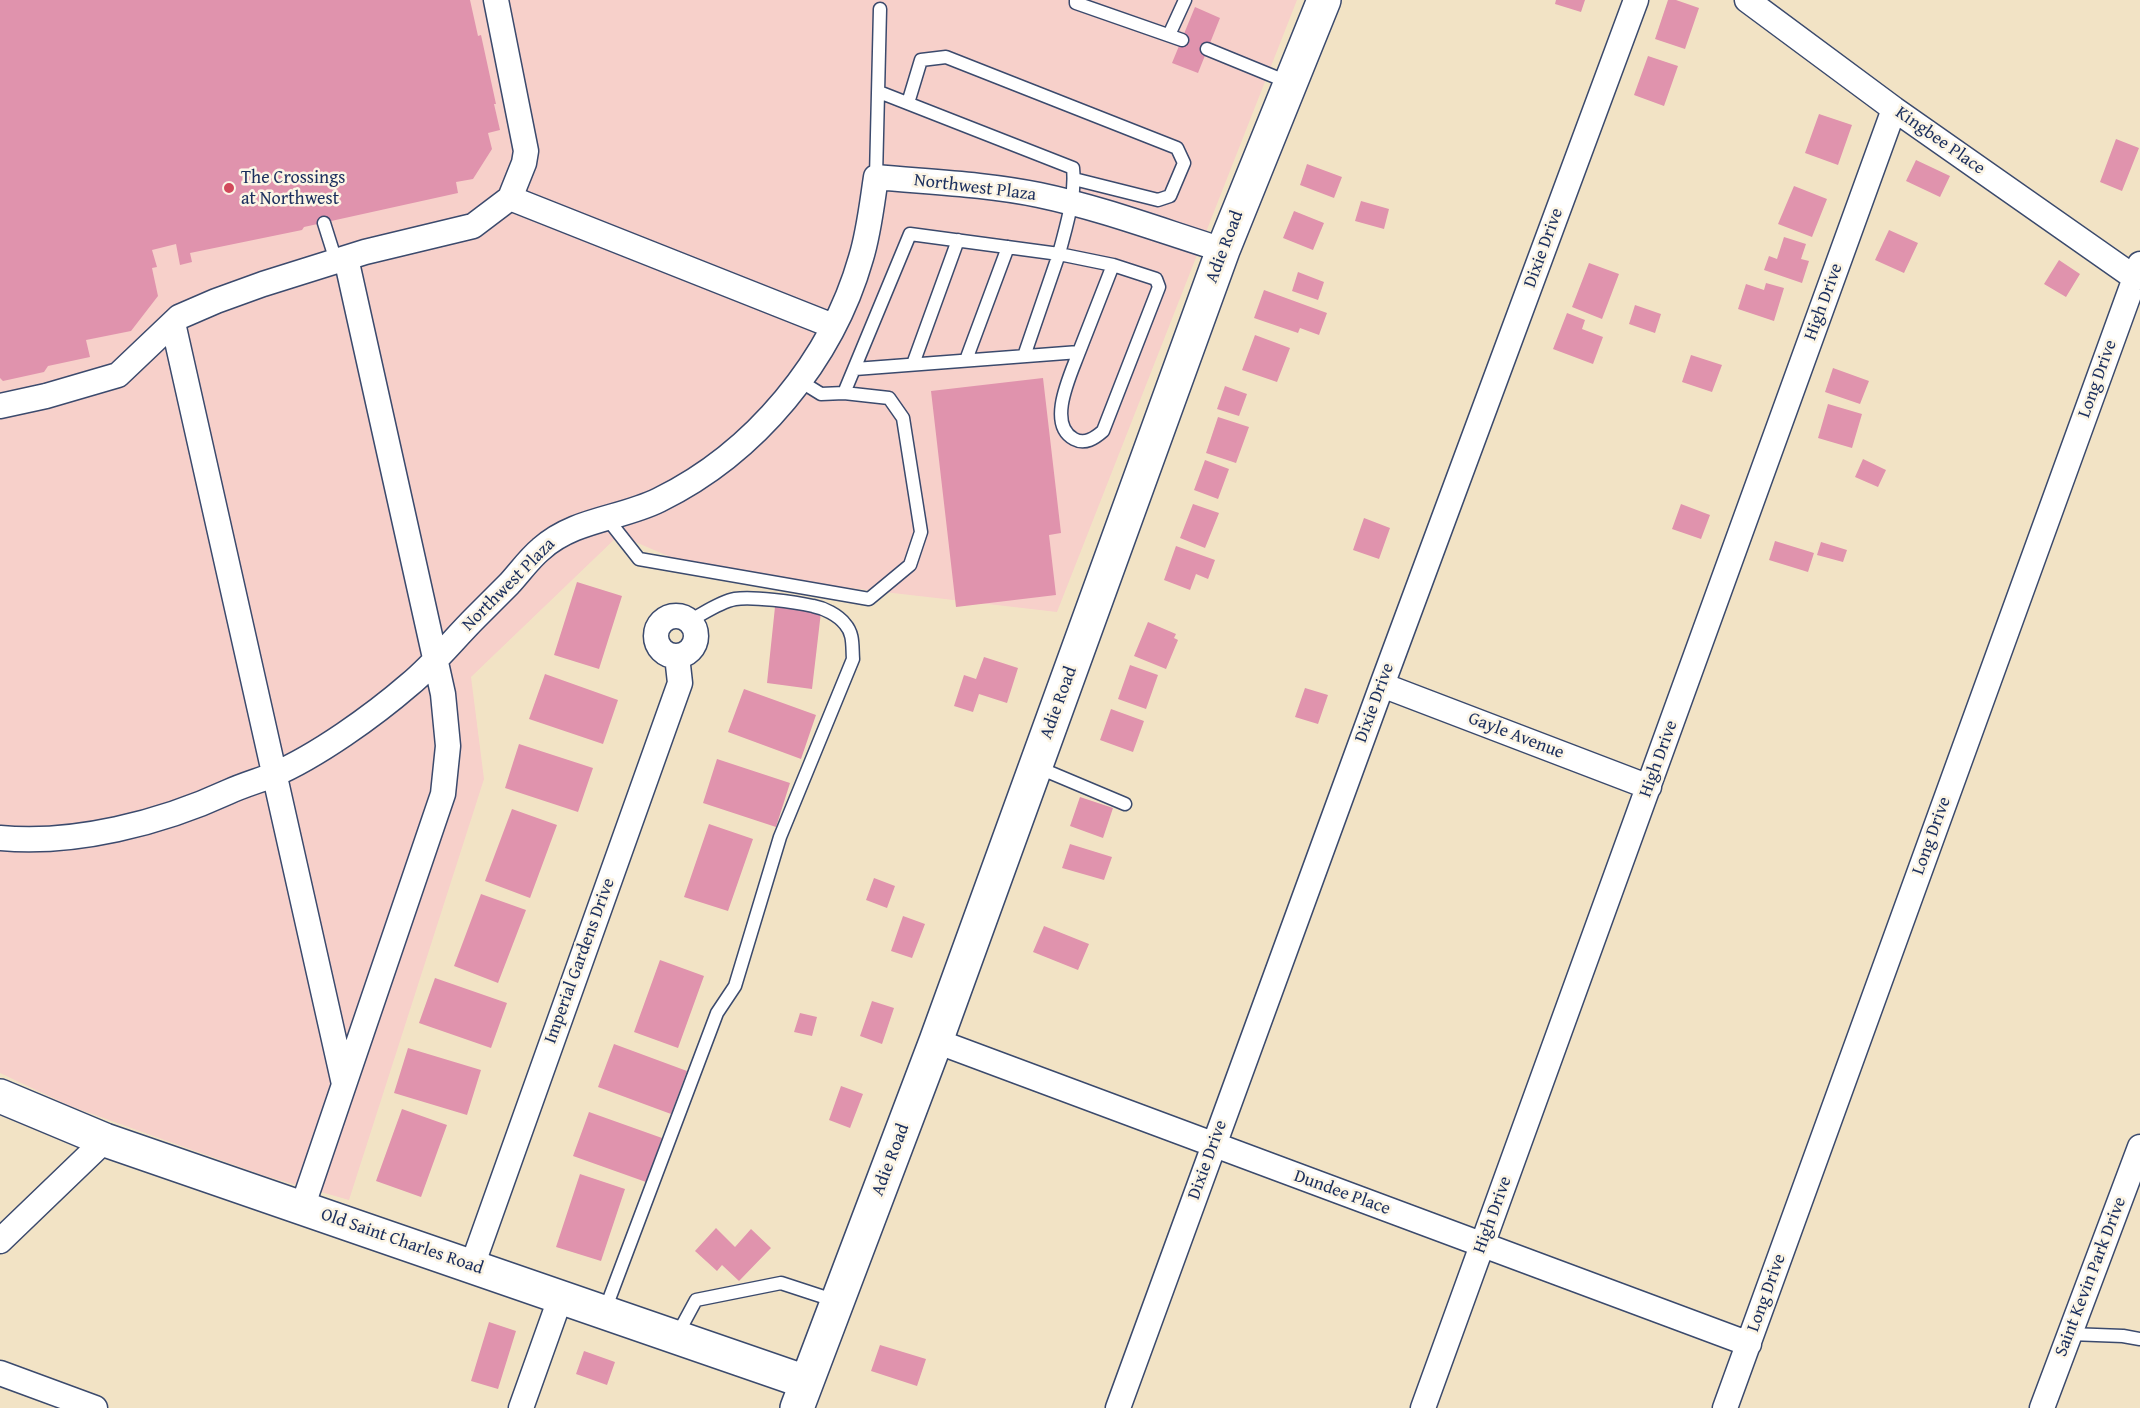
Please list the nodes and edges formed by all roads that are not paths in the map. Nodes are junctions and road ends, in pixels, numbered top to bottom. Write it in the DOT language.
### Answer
graph roads {
  1 [pos="496,0"];
  2 [pos="1076,0"];
  3 [pos="1185,0"];
  4 [pos="1324,0"];
  5 [pos="1636,0"];
  6 [pos="1747,0"];
  7 [pos="880,9"];
  8 [pos="1169,35"];
  9 [pos="1182,40"];
  10 [pos="1208,49"];
  11 [pos="1290,83"];
  12 [pos="879,93"];
  13 [pos="908,103"];
  14 [pos="1894,109"];
  15 [pos="876,177"];
  16 [pos="1074,179"];
  17 [pos="510,198"];
  18 [pos="1071,202"];
  19 [pos="324,223"];
  20 [pos="958,240"];
  21 [pos="1008,247"];
  22 [pos="1223,250"];
  23 [pos="1059,254"];
  24 [pos="341,260"];
  25 [pos="1113,265"];
  26 [pos="2137,271"];
  27 [pos="173,322"];
  28 [pos="833,326"];
  29 [pos="1079,351"];
  30 [pos="1024,356"];
  31 [pos="966,360"];
  32 [pos="913,364"];
  33 [pos="855,369"];
  34 [pos="800,381"];
  35 [pos="844,393"];
  36 [pos="0,406"];
  37 [pos="606,517"];
  38 [pos="689,621"];
  39 [pos="677,656"];
  40 [pos="436,659"];
  41 [pos="1382,685"];
  42 [pos="1036,766"];
  43 [pos="274,774"];
  44 [pos="1649,787"];
  45 [pos="1125,804"];
  46 [pos="0,838"];
  47 [pos="936,1041"];
  48 [pos="344,1084"];
  49 [pos="0,1096"];
  50 [pos="105,1140"];
  51 [pos="1214,1145"];
  52 [pos="2140,1147"];
  53 [pos="302,1208"];
  54 [pos="0,1241"];
  55 [pos="1483,1245"];
  56 [pos="472,1266"];
  57 [pos="561,1296"];
  58 [pos="837,1301"];
  59 [pos="604,1311"];
  60 [pos="2070,1334"];
  61 [pos="676,1337"];
  62 [pos="2140,1339"];
  63 [pos="1749,1344"];
  64 [pos="0,1373"];
  65 [pos="801,1395"];
  66 [pos="95,1408"];
  67 [pos="520,1408"];
  68 [pos="1118,1408"];
  69 [pos="1423,1408"];
  70 [pos="1725,1408"];
  71 [pos="2042,1408"];
  1 -- 17 [label="street"];
  2 -- 8 [label="lane"];
  3 -- 8 [label="lane"];
  4 -- 11 [label="street, Adie Road"];
  5 -- 41 [label="street, Dixie Drive"];
  6 -- 14 [label="street, Kingbee Place"];
  7 -- 12 [label="lane"];
  8 -- 9 [label="lane"];
  10 -- 11 [label="lane"];
  11 -- 22 [label="street, Adie Road"];
  12 -- 13 [label="lane"];
  12 -- 15 [label="lane"];
  13 -- 16 [label="lane"];
  13 -- 16 [label="lane"];
  14 -- 26 [label="street, Kingbee Place"];
  14 -- 44 [label="street, High Drive"];
  15 -- 18 [label="street, Northwest Plaza"];
  15 -- 28 [label="street, Northwest Plaza"];
  16 -- 18 [label="lane"];
  17 -- 24 [label="street"];
  17 -- 28 [label="street"];
  18 -- 22 [label="street, Northwest Plaza"];
  18 -- 23 [label="lane"];
  19 -- 24 [label="lane"];
  20 -- 21 [label="lane"];
  20 -- 32 [label="lane"];
  20 -- 33 [label="lane"];
  21 -- 23 [label="lane"];
  21 -- 31 [label="lane"];
  22 -- 42 [label="street, Adie Road"];
  23 -- 25 [label="lane"];
  23 -- 30 [label="lane"];
  24 -- 27 [label="street"];
  24 -- 40 [label="street"];
  25 -- 29 [label="lane"];
  25 -- 29 [label="lane"];
  26 -- 63 [label="street, Long Drive"];
  27 -- 36 [label="street"];
  27 -- 43 [label="street"];
  28 -- 34 [label="street, Northwest Plaza"];
  29 -- 30 [label="lane"];
  30 -- 31 [label="lane"];
  31 -- 32 [label="lane"];
  32 -- 33 [label="lane"];
  33 -- 35 [label="lane"];
  34 -- 35 [label="lane"];
  34 -- 37 [label="street, Northwest Plaza"];
  35 -- 37 [label="lane"];
  37 -- 40 [label="street, Northwest Plaza"];
  38 -- 39 [label="street"];
  38 -- 39 [label="street"];
  38 -- 59 [label="lane"];
  39 -- 56 [label="street, Imperial Gardens Drive"];
  40 -- 43 [label="street, Northwest Plaza"];
  40 -- 48 [label="street"];
  41 -- 44 [label="street, Gayle Avenue"];
  41 -- 51 [label="street, Dixie Drive"];
  42 -- 45 [label="lane"];
  42 -- 47 [label="street, Adie Road"];
  43 -- 46 [label="street, Northwest Plaza"];
  43 -- 48 [label="street"];
  44 -- 55 [label="street, High Drive"];
  47 -- 51 [label="street, Dundee Place"];
  47 -- 58 [label="street, Adie Road"];
  48 -- 53 [label="street"];
  49 -- 50 [label="street, Old Saint Charles Road"];
  50 -- 53 [label="street, Old Saint Charles Road"];
  50 -- 54 [label="street"];
  51 -- 55 [label="street, Dundee Place"];
  51 -- 68 [label="street, Dixie Drive"];
  52 -- 60 [label="street, Saint Kevin Park Drive"];
  53 -- 56 [label="street, Old Saint Charles Road"];
  55 -- 63 [label="street, Dundee Place"];
  55 -- 69 [label="street, High Drive"];
  56 -- 57 [label="street, Old Saint Charles Road"];
  57 -- 59 [label="street, Old Saint Charles Road"];
  57 -- 67 [label="street"];
  58 -- 61 [label="lane"];
  58 -- 65 [label="street, Adie Road"];
  59 -- 61 [label="street, Old Saint Charles Road"];
  60 -- 62 [label="lane"];
  60 -- 71 [label="street, Saint Kevin Park Drive"];
  61 -- 65 [label="street, Old Saint Charles Road"];
  63 -- 70 [label="street, Long Drive"];
  64 -- 66 [label="street"];
}
